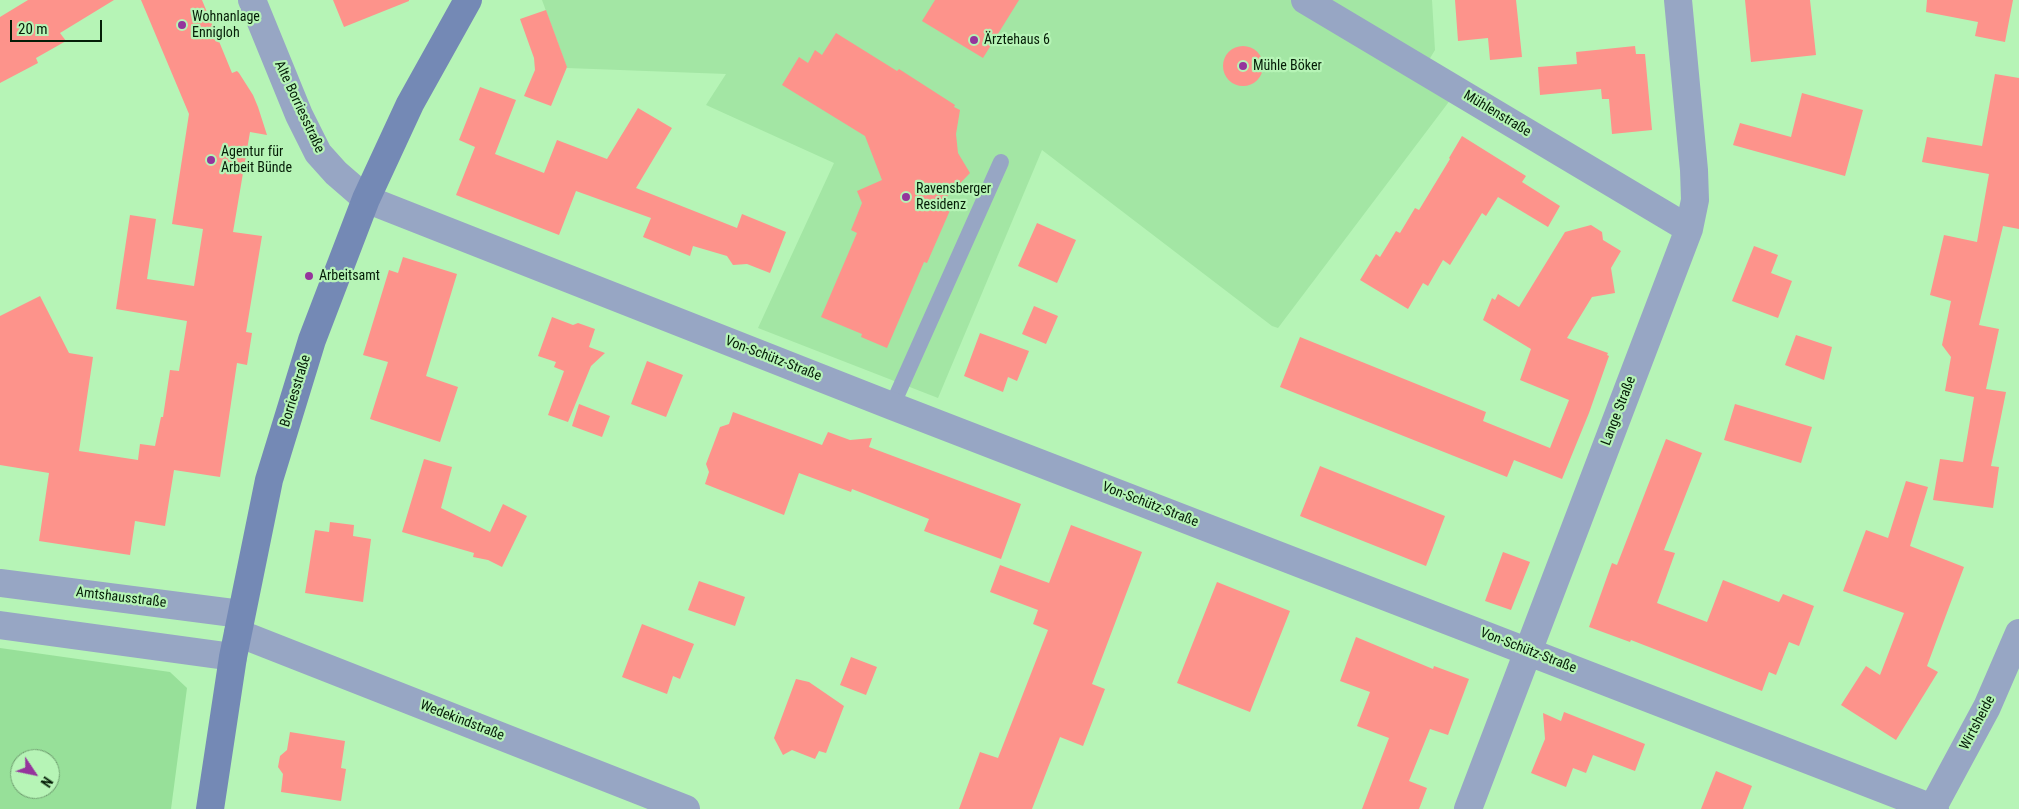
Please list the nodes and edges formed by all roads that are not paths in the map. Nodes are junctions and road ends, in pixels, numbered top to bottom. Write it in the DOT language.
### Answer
graph roads {
  1 [pos="252,0"];
  2 [pos="468,0"];
  3 [pos="1305,0"];
  4 [pos="1678,0"];
  5 [pos="1001,162"];
  6 [pos="366,199"];
  7 [pos="1689,229"];
  8 [pos="892,406"];
  9 [pos="0,582"];
  10 [pos="0,624"];
  11 [pos="2019,633"];
  12 [pos="238,635"];
  13 [pos="1527,651"];
  14 [pos="210,809"];
  15 [pos="686,809"];
  16 [pos="1468,809"];
  17 [pos="1933,809"];
  1 -- 6 [label="street, Alte Borriesstraße"];
  2 -- 6 [label="main road, Borriesstraße"];
  3 -- 7 [label="street, Mühlenstraße"];
  4 -- 7 [label="street, Lange Straße"];
  5 -- 8 [label="lane"];
  6 -- 8 [label="street, Von-Schütz-Straße"];
  6 -- 12 [label="main road, Borriesstraße"];
  7 -- 13 [label="street, Lange Straße"];
  8 -- 13 [label="street, Von-Schütz-Straße"];
  9 -- 12 [label="street, Amtshausstraße"];
  10 -- 12 [label="street"];
  11 -- 17 [label="street, Wirtsheide"];
  12 -- 14 [label="main road, Borriesstraße"];
  12 -- 15 [label="street, Wedekindstraße"];
  13 -- 16 [label="street, Lange Straße"];
  13 -- 17 [label="street, Von-Schütz-Straße"];
}
